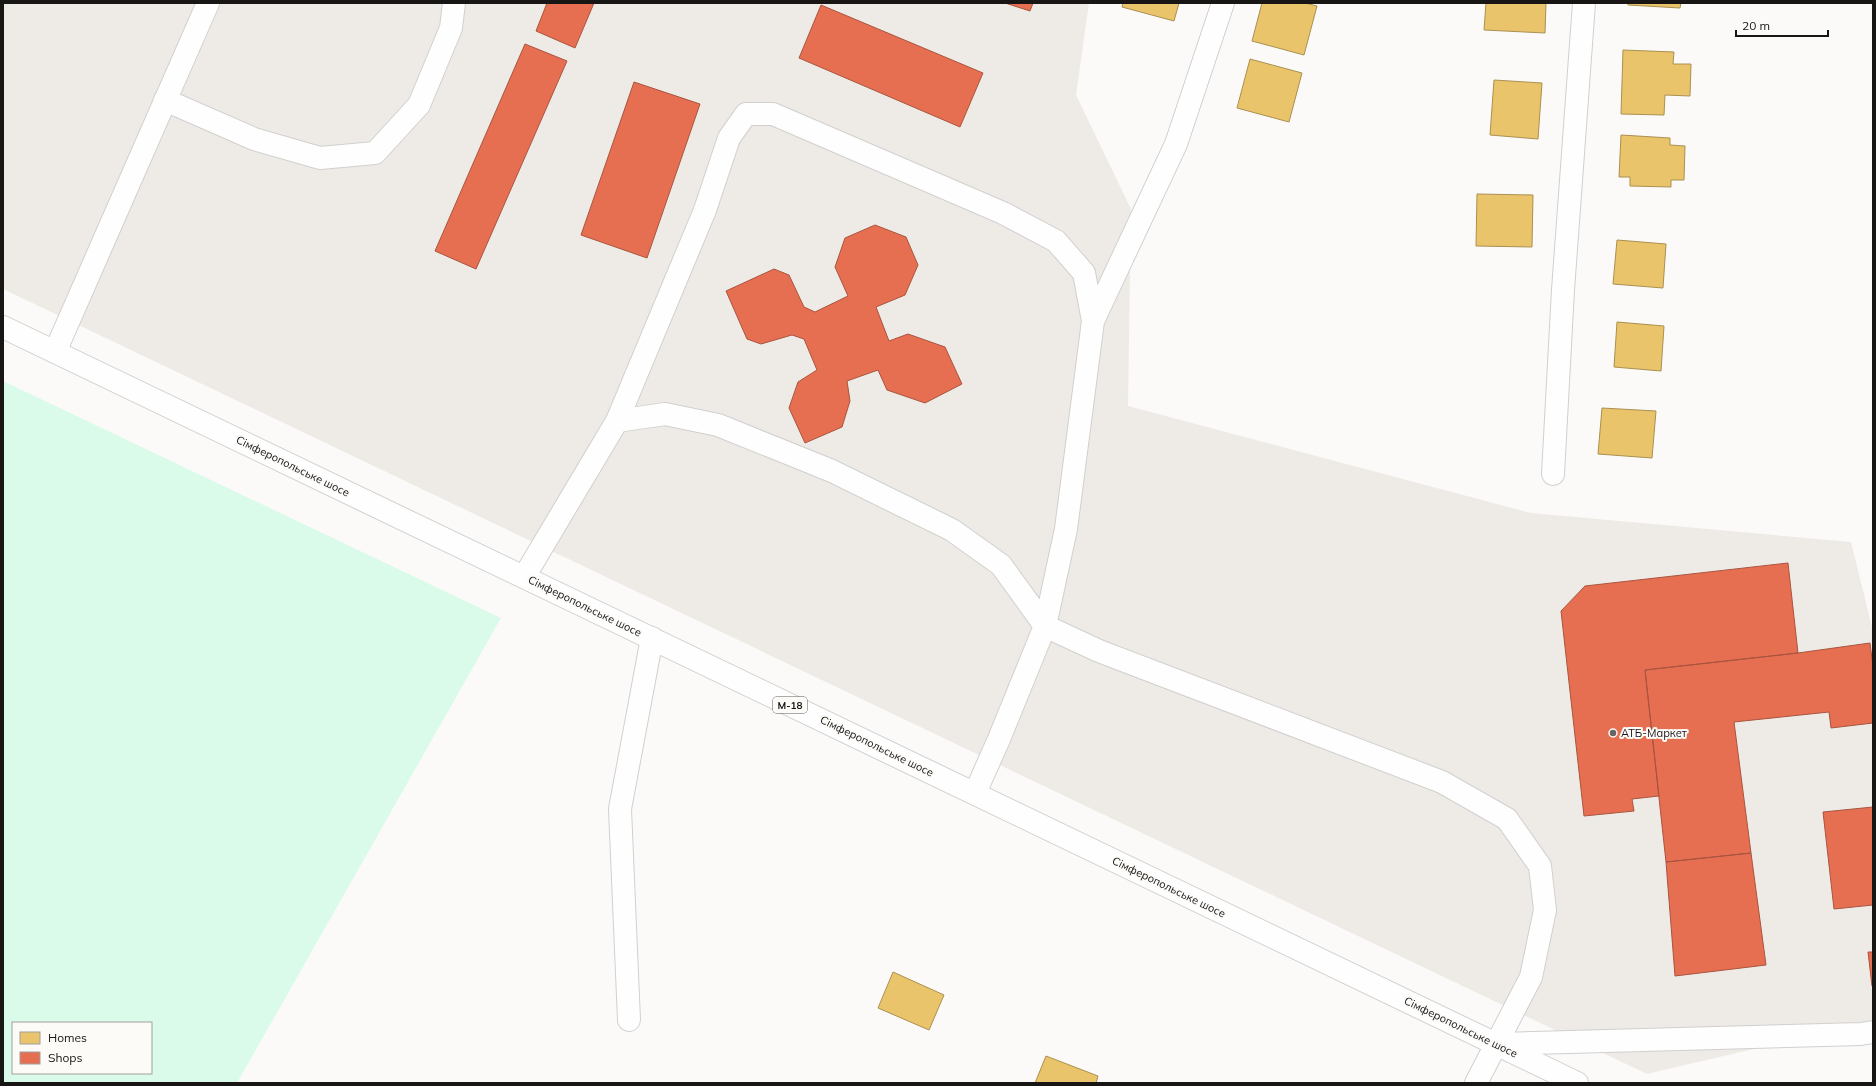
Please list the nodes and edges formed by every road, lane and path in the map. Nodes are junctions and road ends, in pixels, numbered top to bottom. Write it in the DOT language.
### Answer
graph roads {
  1 [pos="208,3"];
  2 [pos="454,3"];
  3 [pos="1223,3"];
  4 [pos="1584,3"];
  5 [pos="166,100"];
  6 [pos="1093,322"];
  7 [pos="3,327"];
  8 [pos="55,352"];
  9 [pos="617,421"];
  10 [pos="1553,474"];
  11 [pos="524,577"];
  12 [pos="1045,626"];
  13 [pos="652,638"];
  14 [pos="974,793"];
  15 [pos="629,1020"];
  16 [pos="1873,1032"];
  17 [pos="1497,1044"];
  18 [pos="1476,1083"];
  19 [pos="1577,1083"];
  1 -- 5 [label="main road"];
  2 -- 5 [label="main road"];
  3 -- 6 [label="main road"];
  4 -- 10 [label="main road"];
  5 -- 8 [label="main road"];
  6 -- 9 [label="main road"];
  6 -- 12 [label="main road"];
  7 -- 8 [label="main road, Сімферопольське шосе / М-18"];
  8 -- 11 [label="main road, Сімферопольське шосе / М-18"];
  9 -- 11 [label="main road"];
  9 -- 12 [label="main road"];
  11 -- 13 [label="main road, Сімферопольське шосе / М-18"];
  12 -- 14 [label="main road"];
  12 -- 17 [label="main road"];
  13 -- 14 [label="main road, Сімферопольське шосе / М-18"];
  13 -- 15 [label="main road"];
  14 -- 17 [label="main road, Сімферопольське шосе / М-18"];
  16 -- 17 [label="main road"];
  17 -- 18 [label="main road"];
  17 -- 19 [label="main road, Сімферопольське шосе / М-18"];
}
